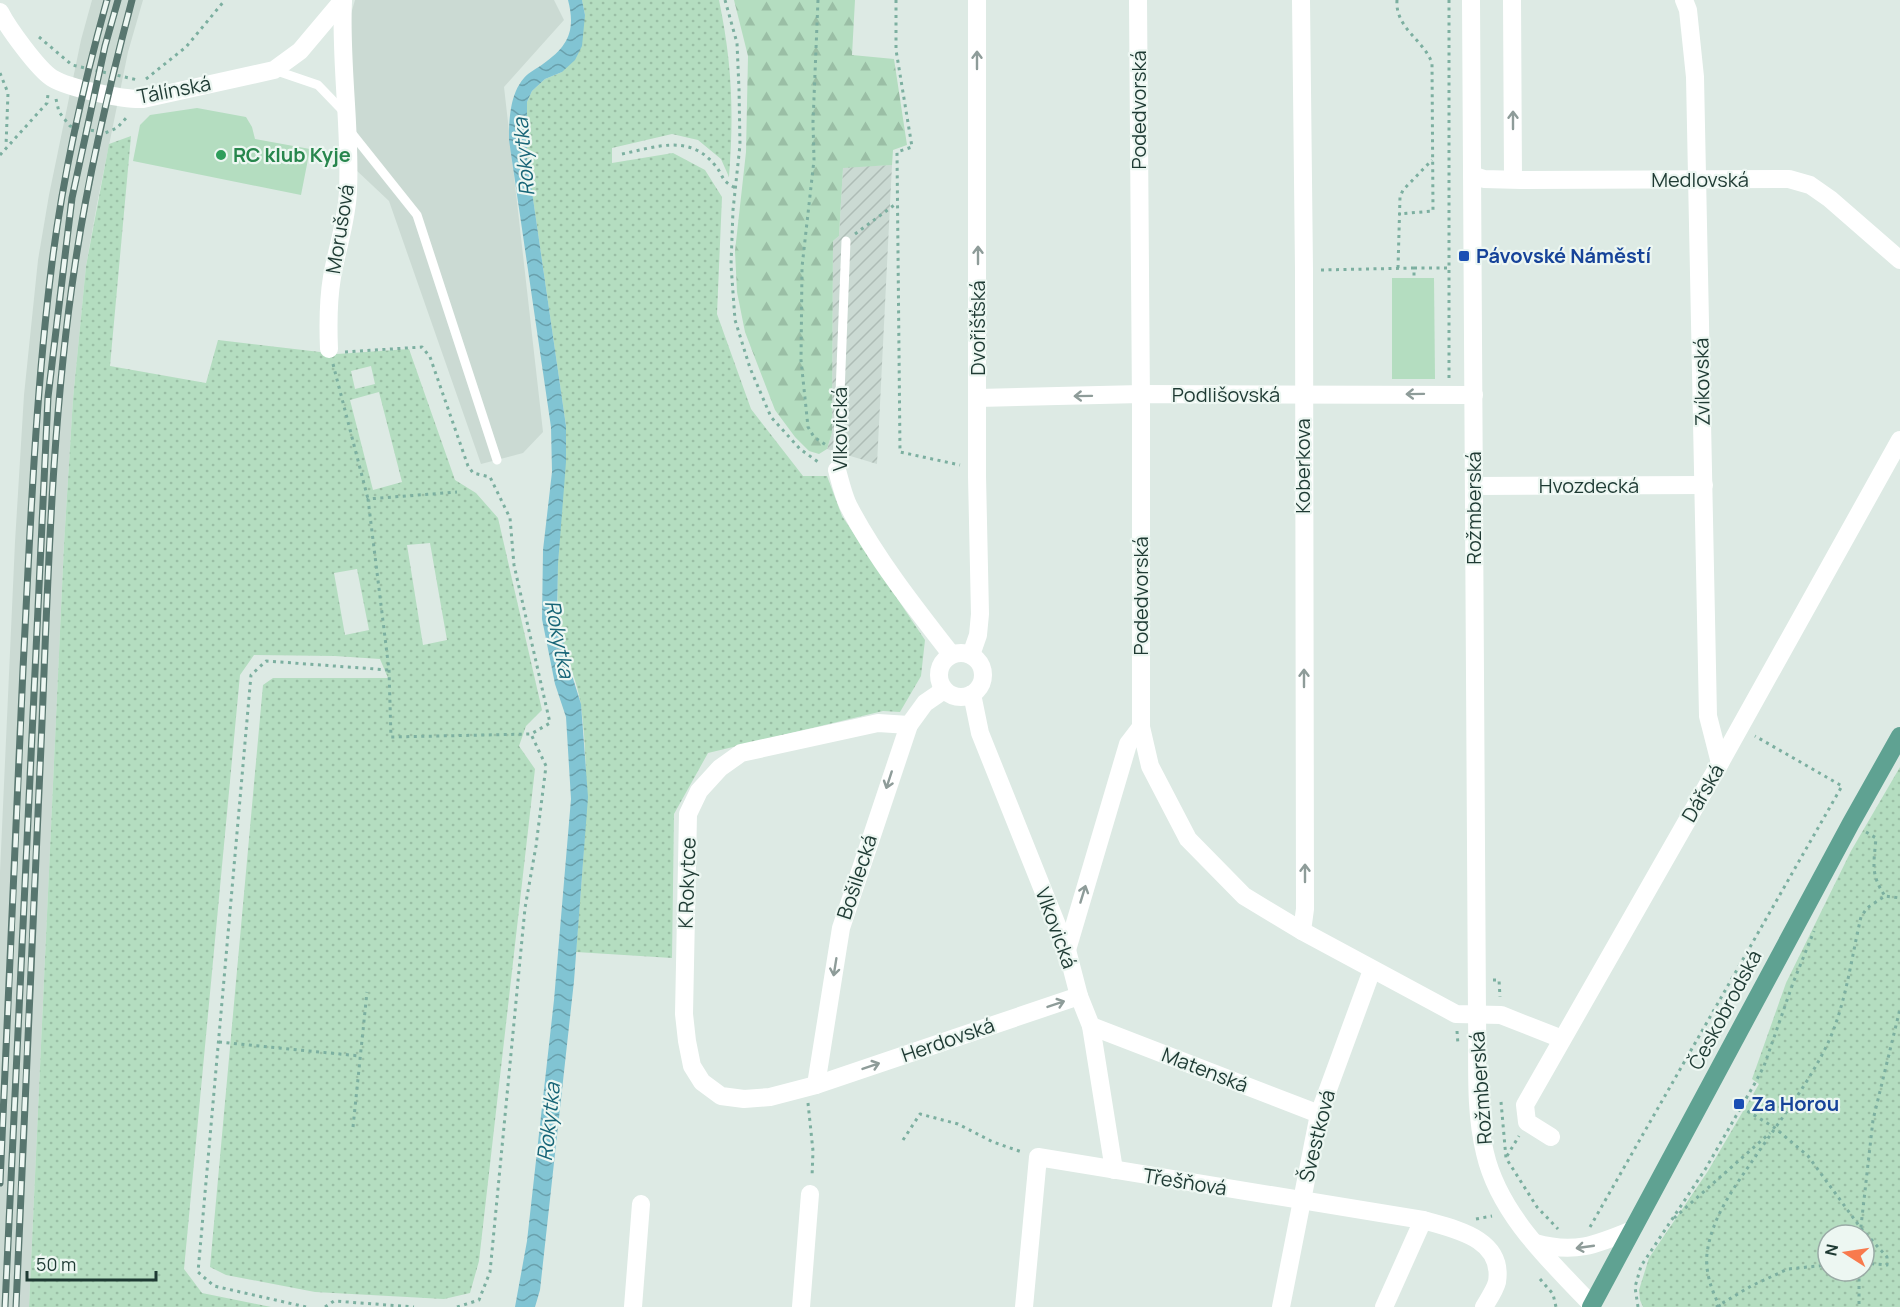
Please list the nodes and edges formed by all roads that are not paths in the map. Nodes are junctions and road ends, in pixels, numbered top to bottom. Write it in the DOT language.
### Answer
graph roads {
  1 [pos="343,0"];
  2 [pos="977,0"];
  3 [pos="1138,0"];
  4 [pos="1301,0"];
  5 [pos="1471,0"];
  6 [pos="1512,0"];
  7 [pos="1684,0"];
  8 [pos="0,12"];
  9 [pos="274,70"];
  10 [pos="346,122"];
  11 [pos="1472,176"];
  12 [pos="1513,179"];
  13 [pos="1698,180"];
  14 [pos="846,241"];
  15 [pos="1900,260"];
  16 [pos="330,351"];
  17 [pos="1141,394"];
  18 [pos="1303,395"];
  19 [pos="1474,395"];
  20 [pos="978,398"];
  21 [pos="1900,440"];
  22 [pos="497,459"];
  23 [pos="837,462"];
  24 [pos="1704,485"];
  25 [pos="1474,486"];
  26 [pos="951,654"];
  27 [pos="971,655"];
  28 [pos="944,690"];
  29 [pos="972,694"];
  30 [pos="909,725"];
  31 [pos="1141,727"];
  32 [pos="1900,736"];
  33 [pos="1720,763"];
  34 [pos="1302,931"];
  35 [pos="1067,950"];
  36 [pos="1372,970"];
  37 [pos="1079,996"];
  38 [pos="1477,1015"];
  39 [pos="1091,1026"];
  40 [pos="1562,1039"];
  41 [pos="816,1084"];
  42 [pos="1319,1114"];
  43 [pos="1551,1137"];
  44 [pos="1114,1170"];
  45 [pos="810,1194"];
  46 [pos="1301,1201"];
  47 [pos="642,1204"];
  48 [pos="1423,1220"];
  49 [pos="1632,1230"];
  50 [pos="1534,1243"];
  51 [pos="1593,1306"];
  52 [pos="633,1307"];
  53 [pos="801,1307"];
  54 [pos="1024,1307"];
  55 [pos="1281,1307"];
  56 [pos="1384,1307"];
  57 [pos="1484,1307"];
  1 -- 9 [label="street"];
  1 -- 10 [label="street, Morušová"];
  20 -- 2 [label="street, Dvořišťská, one-way"];
  3 -- 17 [label="street, Podedvorská"];
  4 -- 18 [label="street, Koberkova"];
  5 -- 11 [label="street, Rožmberská"];
  12 -- 6 [label="street, one-way"];
  7 -- 13 [label="street, Zvíkovská"];
  8 -- 9 [label="street, Tálínská"];
  9 -- 10 [label="lane"];
  10 -- 16 [label="street, Morušová"];
  10 -- 22 [label="lane"];
  11 -- 12 [label="street, Medlovská"];
  11 -- 19 [label="street, Rožmberská"];
  12 -- 13 [label="street, Medlovská"];
  13 -- 15 [label="street, Medlovská"];
  13 -- 24 [label="street, Zvíkovská"];
  14 -- 23 [label="lane, Vlkovická"];
  17 -- 18 [label="street, Podlišovská"];
  17 -- 20 [label="street, Podlišovská, one-way"];
  17 -- 31 [label="street, Podedvorská"];
  19 -- 18 [label="street, Podlišovská, one-way"];
  34 -- 18 [label="street, Koberkova, one-way"];
  19 -- 25 [label="street, Rožmberská"];
  20 -- 27 [label="street, Dvořišťská"];
  21 -- 33 [label="street, Dářská"];
  23 -- 26 [label="street, Vlkovická"];
  24 -- 25 [label="street, Hvozdecká"];
  24 -- 33 [label="street, Zvíkovská"];
  25 -- 38 [label="street, Rožmberská"];
  26 -- 27 [label="street"];
  26 -- 28 [label="street"];
  27 -- 29 [label="street"];
  28 -- 29 [label="street"];
  28 -- 30 [label="street, Bošilecká"];
  29 -- 35 [label="street, Vlkovická"];
  30 -- 41 [label="street, Bošilecká, one-way"];
  30 -- 41 [label="street, K Rokytce"];
  31 -- 34 [label="street, Podedvorská"];
  35 -- 31 [label="street, one-way"];
  32 -- 49 [label="main road, Českobrodská"];
  33 -- 40 [label="street, Dářská"];
  34 -- 36 [label="street, Podedvorská"];
  35 -- 37 [label="street, Vlkovická"];
  36 -- 38 [label="street, Podedvorská"];
  36 -- 42 [label="street, Švestková"];
  37 -- 39 [label="street, Vlkovická"];
  41 -- 37 [label="street, Herdovská, one-way"];
  38 -- 40 [label="street, Rožmberská"];
  38 -- 50 [label="street, Rožmberská"];
  39 -- 42 [label="street, Matenská"];
  39 -- 44 [label="street, Vlkovická"];
  40 -- 43 [label="street, Dářská"];
  42 -- 46 [label="street, Švestková"];
  44 -- 46 [label="street, Třešňová"];
  44 -- 54 [label="street, Třešňová"];
  45 -- 53 [label="street"];
  46 -- 48 [label="street, Třešňová"];
  46 -- 55 [label="street, Švestková"];
  47 -- 52 [label="street"];
  48 -- 56 [label="street"];
  48 -- 57 [label="street, Třešňová"];
  49 -- 50 [label="street, one-way"];
  49 -- 51 [label="main road, Českobrodská"];
  50 -- 51 [label="street, Rožmberská"];
}
